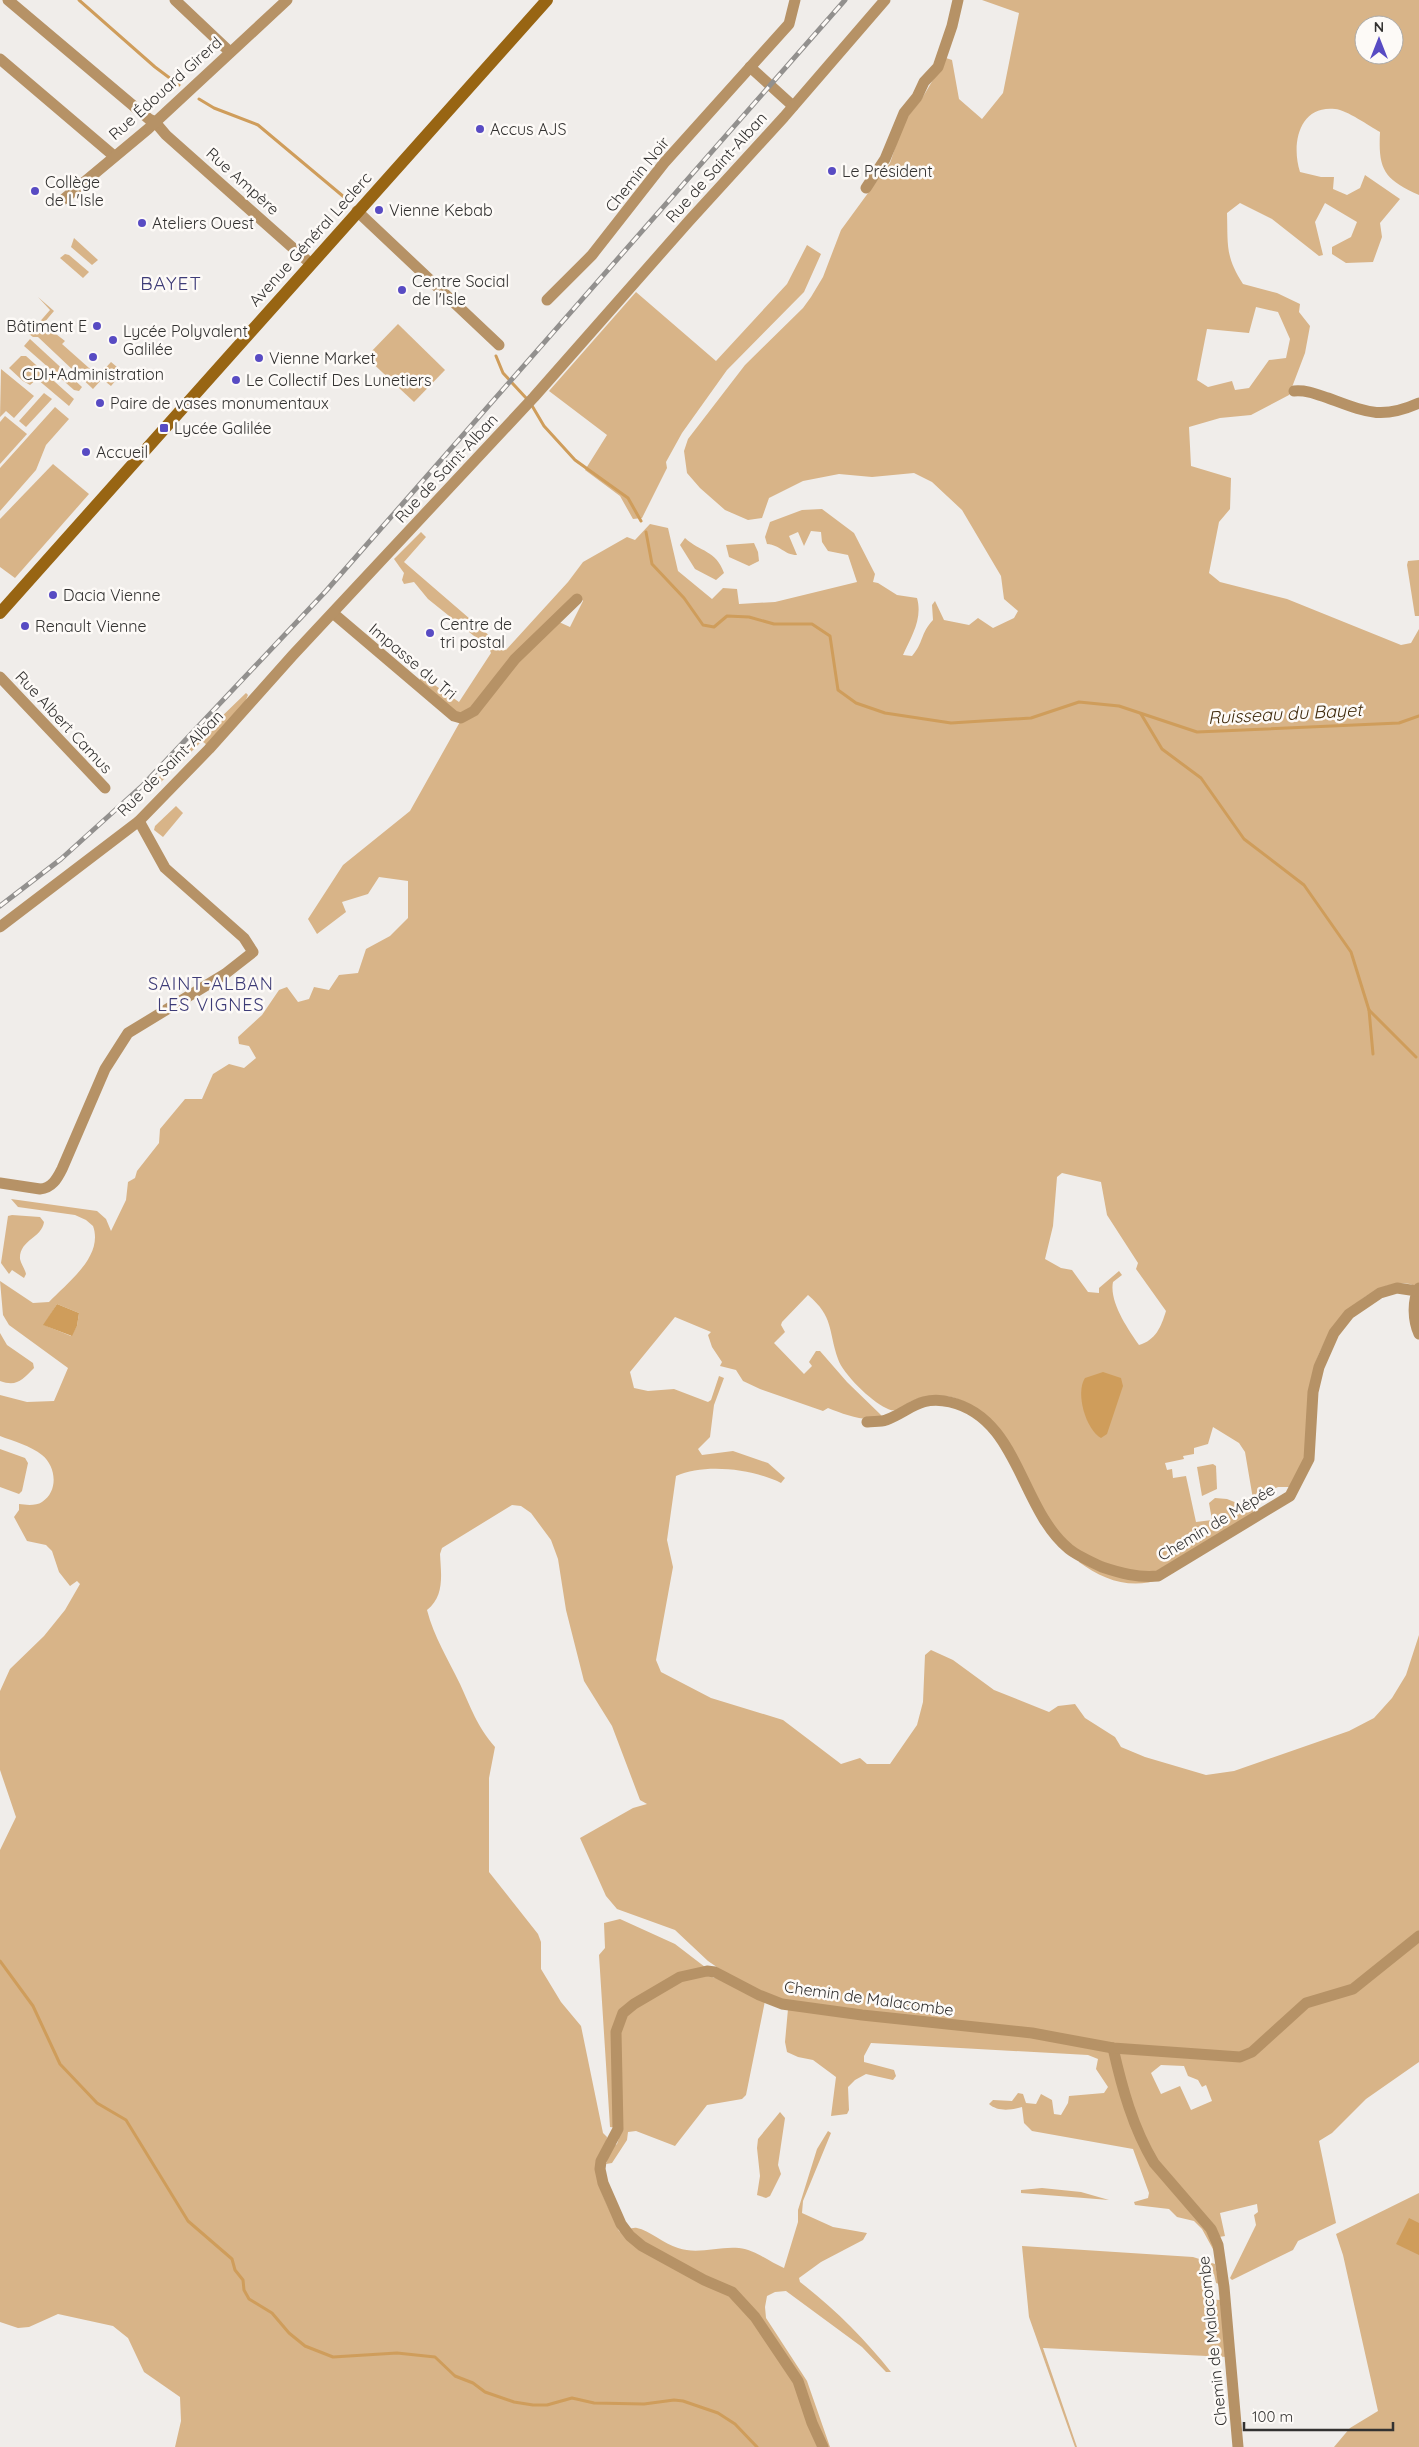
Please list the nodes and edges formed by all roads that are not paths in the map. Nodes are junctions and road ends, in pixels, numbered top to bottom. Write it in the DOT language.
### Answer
graph roads {
  1 [pos="8,0"];
  2 [pos="175,0"];
  3 [pos="287,0"];
  4 [pos="546,0"];
  5 [pos="795,0"];
  6 [pos="885,0"];
  7 [pos="958,0"];
  8 [pos="230,52"];
  9 [pos="0,59"];
  10 [pos="750,67"];
  11 [pos="793,106"];
  12 [pos="155,122"];
  13 [pos="114,156"];
  14 [pos="866,188"];
  15 [pos="64,199"];
  16 [pos="356,211"];
  17 [pos="311,264"];
  18 [pos="547,300"];
  19 [pos="499,345"];
  20 [pos="1294,391"];
  21 [pos="1419,403"];
  22 [pos="577,600"];
  23 [pos="0,613"];
  24 [pos="334,614"];
  25 [pos="0,678"];
  26 [pos="105,788"];
  27 [pos="139,821"];
  28 [pos="0,927"];
  29 [pos="0,1183"];
  30 [pos="1418,1290"];
  31 [pos="1419,1334"];
  32 [pos="867,1422"];
  33 [pos="1419,1936"];
  34 [pos="1112,2048"];
  35 [pos="823,2447"];
  36 [pos="1238,2447"];
  1 -- 12 [label="street, Rue Ampère"];
  2 -- 8 [label="street"];
  3 -- 8 [label="street, Rue Édouard Girerd"];
  4 -- 16 [label="main road, Avenue Général Leclerc"];
  5 -- 10 [label="street, Chemin Noir"];
  6 -- 11 [label="street, Rue de Saint-Alban"];
  7 -- 14 [label="street"];
  8 -- 12 [label="street, Rue Édouard Girerd"];
  9 -- 13 [label="street"];
  10 -- 11 [label="street"];
  10 -- 18 [label="street, Chemin Noir"];
  11 -- 24 [label="street, Rue de Saint-Alban"];
  12 -- 13 [label="street, Rue Édouard Girerd"];
  12 -- 17 [label="street, Rue Ampère"];
  13 -- 15 [label="street, Rue Édouard Girerd"];
  16 -- 17 [label="main road, Avenue Général Leclerc"];
  16 -- 19 [label="street"];
  17 -- 23 [label="main road, Avenue Général Leclerc"];
  20 -- 21 [label="street"];
  22 -- 24 [label="street, Impasse du Tri"];
  24 -- 27 [label="street, Rue de Saint-Alban"];
  25 -- 26 [label="street, Rue Albert Camus"];
  27 -- 28 [label="street, Rue de Saint-Alban"];
  27 -- 29 [label="street"];
  30 -- 31 [label="street, Chemin de Mépée"];
  30 -- 32 [label="street, Chemin de Mépée"];
  33 -- 34 [label="street"];
  34 -- 35 [label="street, Chemin de Malacombe"];
  34 -- 36 [label="street, Chemin de Malacombe"];
}
